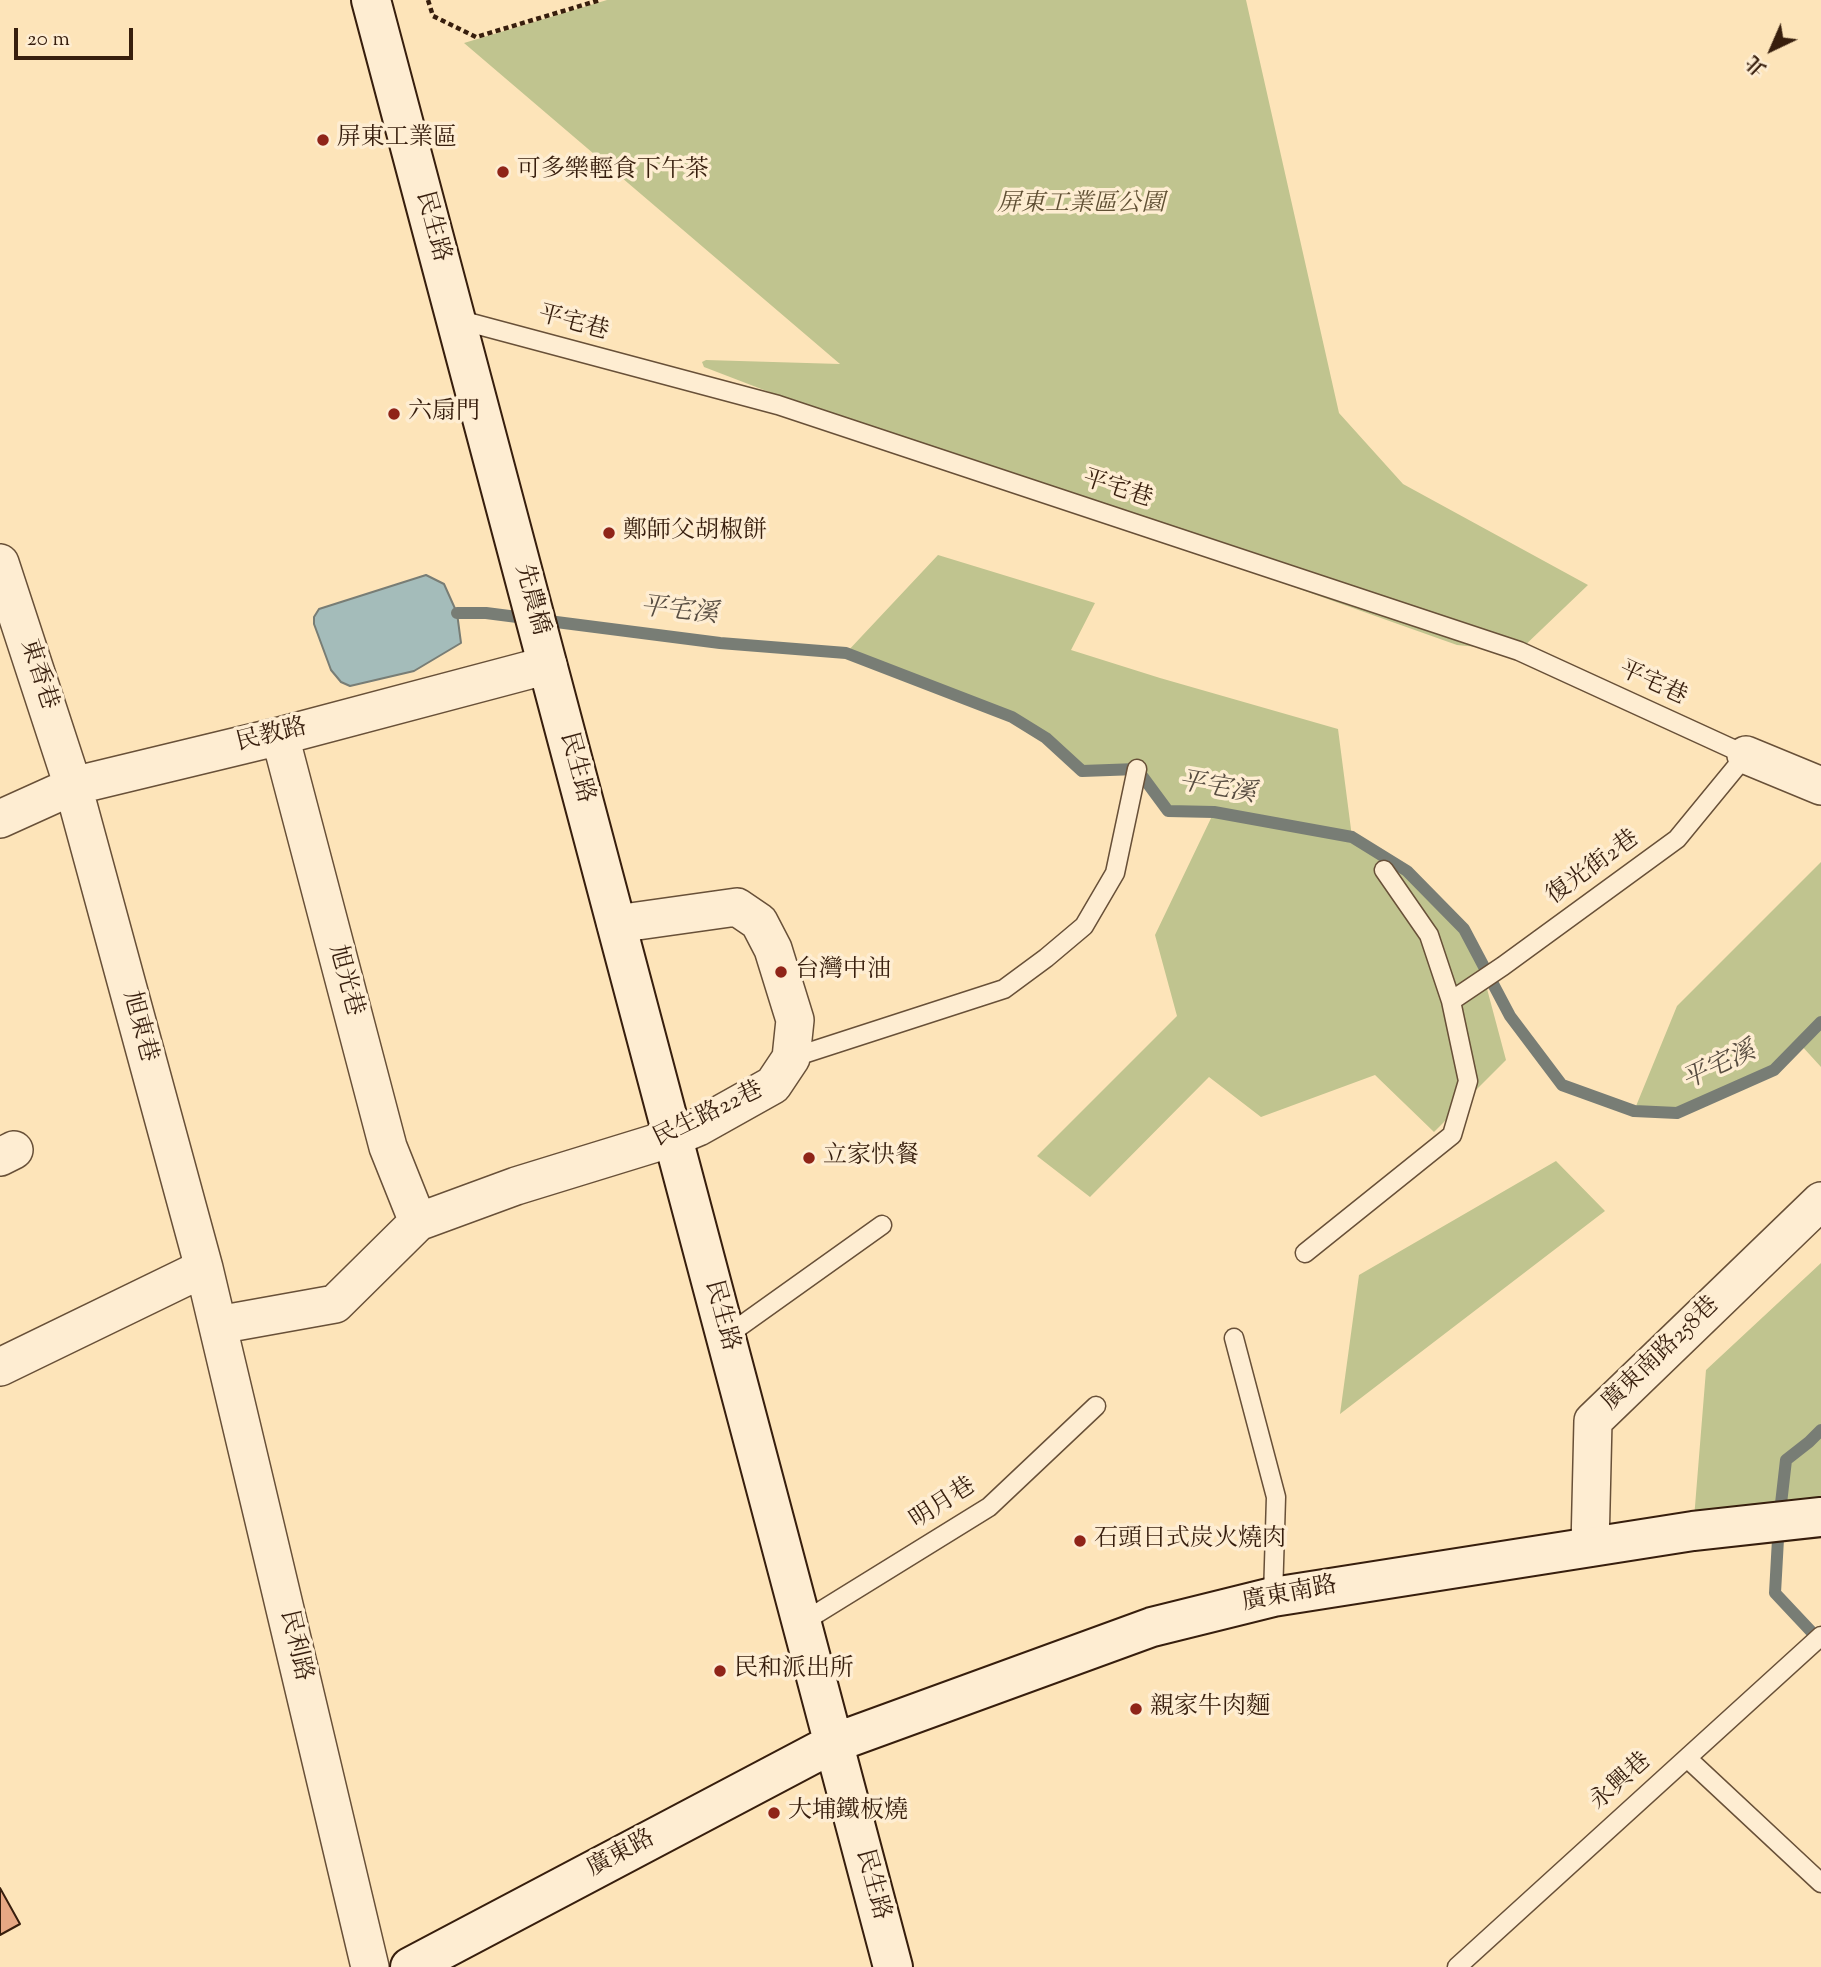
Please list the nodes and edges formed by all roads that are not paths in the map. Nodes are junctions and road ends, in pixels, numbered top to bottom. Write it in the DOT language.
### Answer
graph roads {
  1 [pos="373,1"];
  2 [pos="456,319"];
  3 [pos="513,534"];
  4 [pos="0,564"];
  5 [pos="548,665"];
  6 [pos="280,736"];
  7 [pos="1746,755"];
  8 [pos="1137,769"];
  9 [pos="73,786"];
  10 [pos="1821,786"];
  11 [pos="0,819"];
  12 [pos="1384,870"];
  13 [pos="615,924"];
  14 [pos="1451,1001"];
  15 [pos="790,1058"];
  16 [pos="672,1138"];
  17 [pos="1821,1201"];
  18 [pos="418,1222"];
  19 [pos="882,1225"];
  20 [pos="1305,1253"];
  21 [pos="204,1268"];
  22 [pos="218,1325"];
  23 [pos="726,1337"];
  24 [pos="1234,1338"];
  25 [pos="0,1367"];
  26 [pos="1096,1406"];
  27 [pos="1794,1520"];
  28 [pos="1590,1547"];
  29 [pos="1273,1597"];
  30 [pos="803,1622"];
  31 [pos="1821,1636"];
  32 [pos="834,1744"];
  33 [pos="1687,1758"];
  34 [pos="1821,1883"];
  35 [pos="370,1967"];
  36 [pos="410,1967"];
  37 [pos="893,1967"];
  38 [pos="1457,1967"];
  1 -- 2 [label="street, 民生路"];
  2 -- 3 [label="street, 民生路"];
  2 -- 7 [label="lane, 平宅巷"];
  3 -- 5 [label="street, 先農橋"];
  4 -- 9 [label="street, 東香巷"];
  5 -- 6 [label="street, 民教路"];
  5 -- 13 [label="street, 民生路"];
  6 -- 9 [label="street, 民教路"];
  6 -- 18 [label="street, 旭光巷"];
  7 -- 10 [label="street"];
  7 -- 14 [label="lane, 復光街2巷"];
  8 -- 15 [label="lane"];
  9 -- 11 [label="street, 民教路"];
  9 -- 21 [label="street, 旭東巷"];
  12 -- 14 [label="lane"];
  13 -- 15 [label="street, 民生路22巷"];
  13 -- 16 [label="street, 民生路"];
  14 -- 20 [label="lane"];
  15 -- 16 [label="street, 民生路22巷"];
  16 -- 18 [label="street, 民生路22巷"];
  16 -- 23 [label="street, 民生路"];
  17 -- 28 [label="street, 廣東南路258巷"];
  18 -- 22 [label="street"];
  19 -- 23 [label="lane"];
  21 -- 22 [label="street, 旭東巷"];
  21 -- 25 [label="street"];
  22 -- 35 [label="street, 民利路"];
  23 -- 30 [label="street, 民生路"];
  24 -- 29 [label="lane"];
  26 -- 30 [label="lane, 明月巷"];
  27 -- 28 [label="street, 廣東南路"];
  28 -- 29 [label="street, 廣東南路"];
  29 -- 32 [label="street, 廣東南路"];
  30 -- 32 [label="street, 民生路"];
  31 -- 33 [label="lane, 永興巷"];
  32 -- 36 [label="street, 廣東路"];
  32 -- 37 [label="street, 民生路"];
  33 -- 34 [label="lane"];
  33 -- 38 [label="lane, 永興巷"];
}
